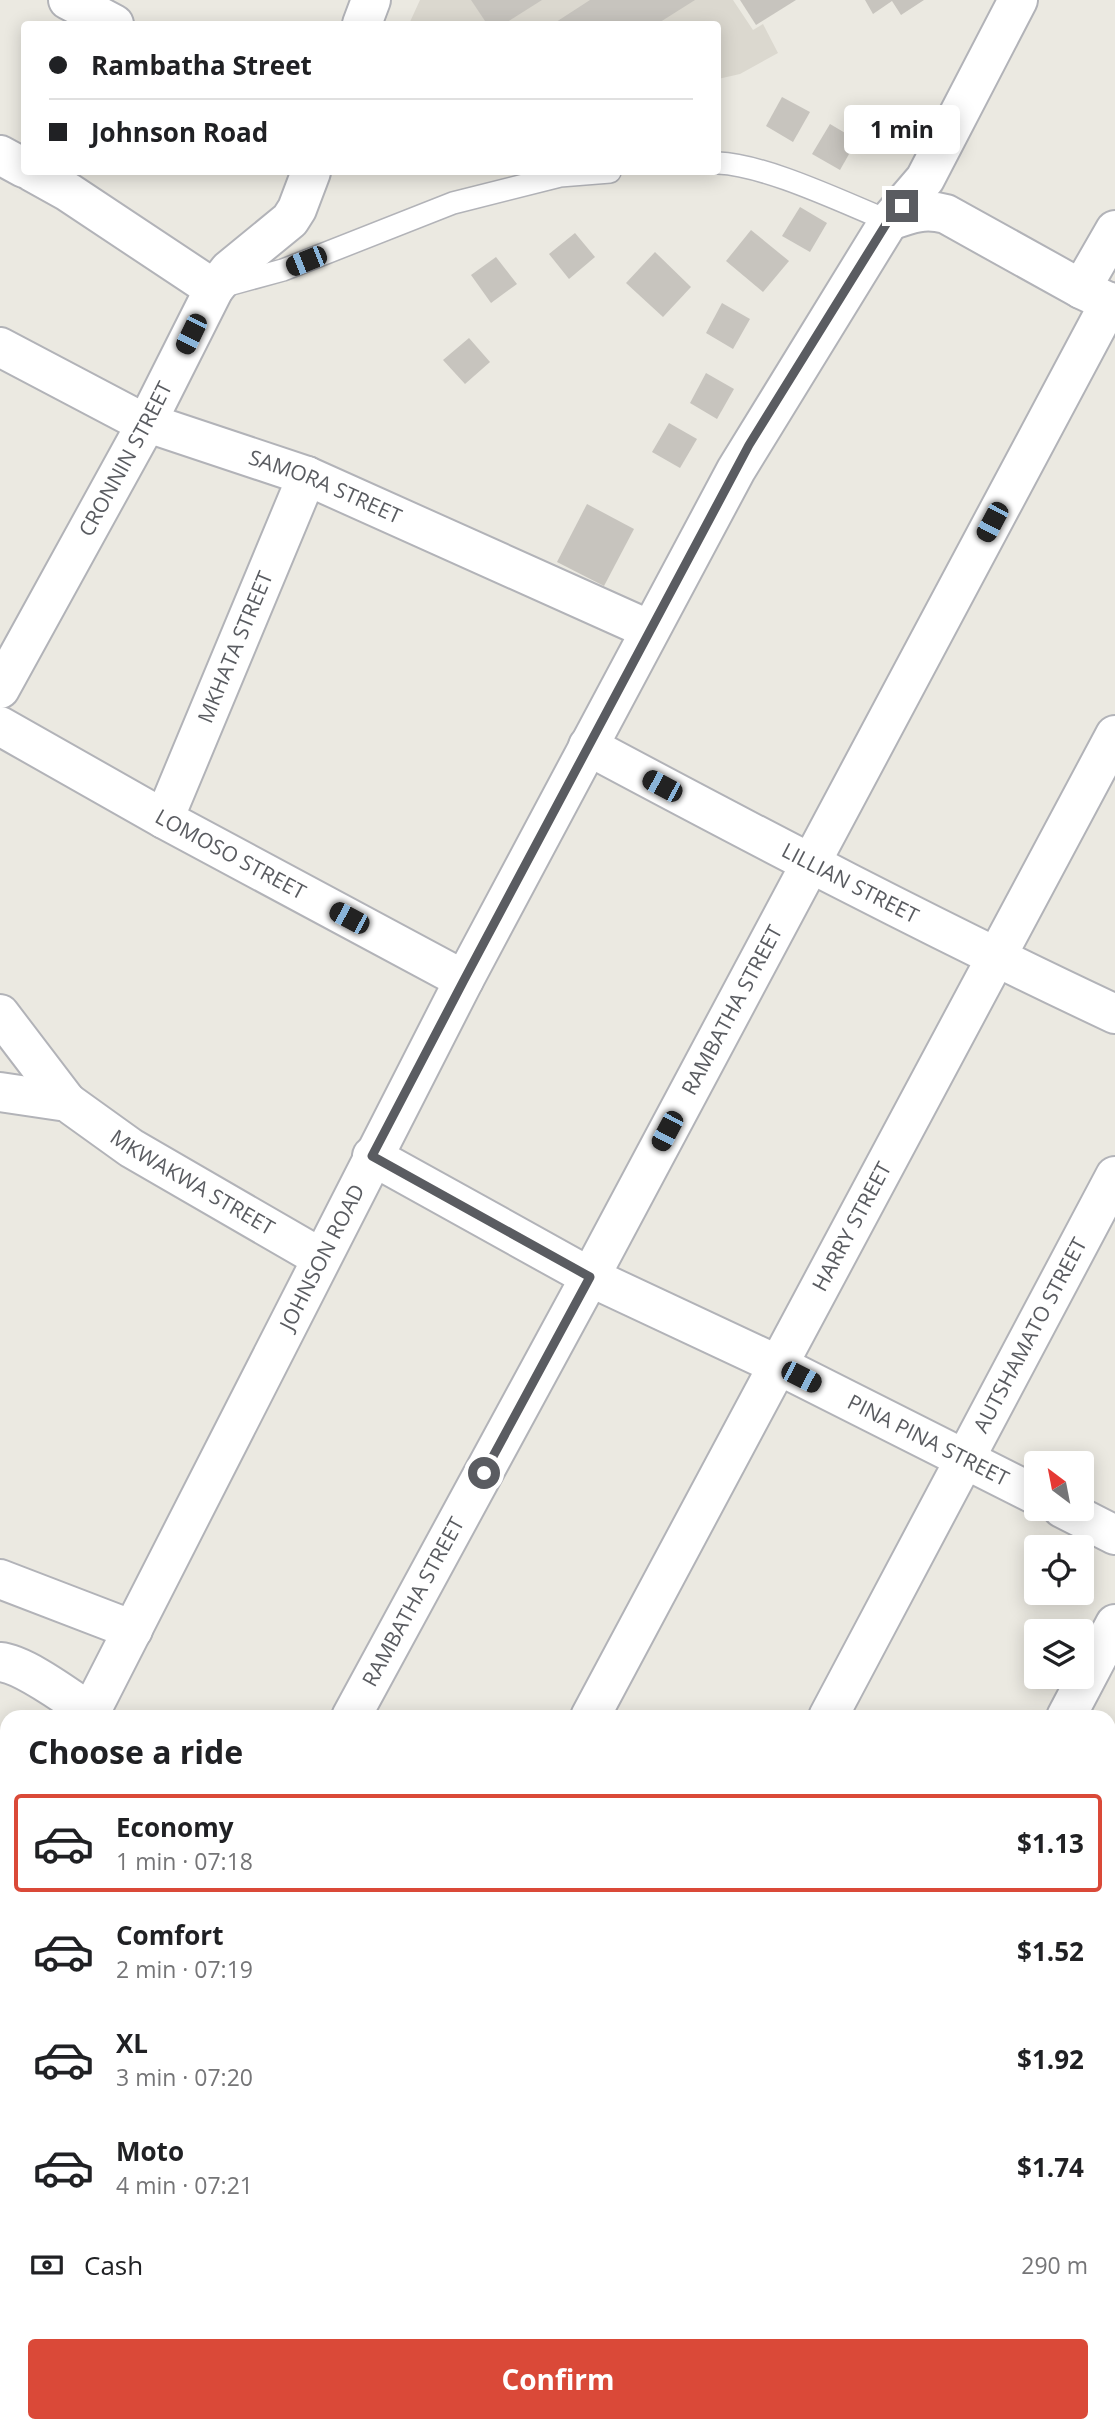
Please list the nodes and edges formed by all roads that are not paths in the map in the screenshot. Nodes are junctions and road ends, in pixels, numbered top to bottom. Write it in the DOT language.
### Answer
graph roads {
  1 [pos="68,0"];
  2 [pos="370,0"];
  3 [pos="1018,0"];
  4 [pos="108,21"];
  5 [pos="363,21"];
  6 [pos="0,155"];
  7 [pos="721,164"];
  8 [pos="21,166"];
  9 [pos="37,175"];
  10 [pos="310,175"];
  11 [pos="572,175"];
  12 [pos="888,221"];
  13 [pos="1115,230"];
  14 [pos="214,289"];
  15 [pos="1102,299"];
  16 [pos="0,347"];
  17 [pos="146,424"];
  18 [pos="307,476"];
  19 [pos="650,630"];
  20 [pos="0,689"];
  21 [pos="0,726"];
  22 [pos="1115,735"];
  23 [pos="588,746"];
  24 [pos="164,818"];
  25 [pos="809,864"];
  26 [pos="996,958"];
  27 [pos="464,980"];
  28 [pos="0,1014"];
  29 [pos="1115,1014"];
  30 [pos="0,1092"];
  31 [pos="67,1102"];
  32 [pos="372,1156"];
  33 [pos="1115,1176"];
  34 [pos="321,1258"];
  35 [pos="590,1277"];
  36 [pos="778,1365"];
  37 [pos="965,1459"];
  38 [pos="1024,1489"];
  39 [pos="1088,1521"];
  40 [pos="1115,1535"];
  41 [pos="0,1579"];
  42 [pos="1115,1624"];
  43 [pos="132,1630"];
  44 [pos="0,1662"];
  45 [pos="83,1710"];
  46 [pos="91,1710"];
  47 [pos="355,1710"];
  48 [pos="594,1710"];
  49 [pos="832,1710"];
  50 [pos="1070,1710"];
  1 -- 4 [label="street"];
  2 -- 5 [label="street"];
  3 -- 12 [label="street, JOHNSON ROAD"];
  6 -- 8 [label="street"];
  7 -- 12 [label="lane"];
  9 -- 14 [label="street"];
  10 -- 14 [label="street, CRONNIN STREET"];
  11 -- 14 [label="lane"];
  12 -- 15 [label="street"];
  12 -- 19 [label="street, JOHNSON ROAD"];
  13 -- 15 [label="street, RAMBATHA STREET"];
  14 -- 17 [label="street, CRONNIN STREET"];
  15 -- 25 [label="street, RAMBATHA STREET"];
  16 -- 17 [label="street, SAMORA STREET"];
  17 -- 18 [label="street, SAMORA STREET"];
  17 -- 20 [label="street, CRONNIN STREET"];
  18 -- 19 [label="street, SAMORA STREET"];
  18 -- 24 [label="street, MKHATA STREET"];
  19 -- 23 [label="street, JOHNSON ROAD"];
  21 -- 24 [label="street, LOMOSO STREET"];
  22 -- 26 [label="street, HARRY STREET"];
  23 -- 25 [label="street, LILLIAN STREET"];
  23 -- 27 [label="street, JOHNSON ROAD"];
  24 -- 27 [label="street, LOMOSO STREET"];
  25 -- 26 [label="street, LILLIAN STREET"];
  25 -- 35 [label="street, RAMBATHA STREET"];
  26 -- 29 [label="street, LILLIAN STREET"];
  26 -- 36 [label="street, HARRY STREET"];
  27 -- 32 [label="street, JOHNSON ROAD"];
  28 -- 31 [label="street, MKWAKWA STREET"];
  30 -- 31 [label="street, MKWAKWA STREET"];
  31 -- 34 [label="street, MKWAKWA STREET"];
  32 -- 34 [label="street, JOHNSON ROAD"];
  32 -- 35 [label="street, PINA PINA STREET"];
  33 -- 37 [label="street, AUTSHAMATO STREET"];
  34 -- 43 [label="street, JOHNSON ROAD"];
  35 -- 36 [label="street, PINA PINA STREET"];
  35 -- 47 [label="street, RAMBATHA STREET"];
  36 -- 37 [label="street, PINA PINA STREET"];
  36 -- 48 [label="street, HARRY STREET"];
  37 -- 38 [label="street, PINA PINA STREET"];
  37 -- 49 [label="street, AUTSHAMATO STREET"];
  39 -- 40 [label="street"];
  41 -- 43 [label="street"];
  42 -- 50 [label="street"];
  43 -- 46 [label="street, JOHNSON ROAD"];
  44 -- 45 [label="street"];
}
